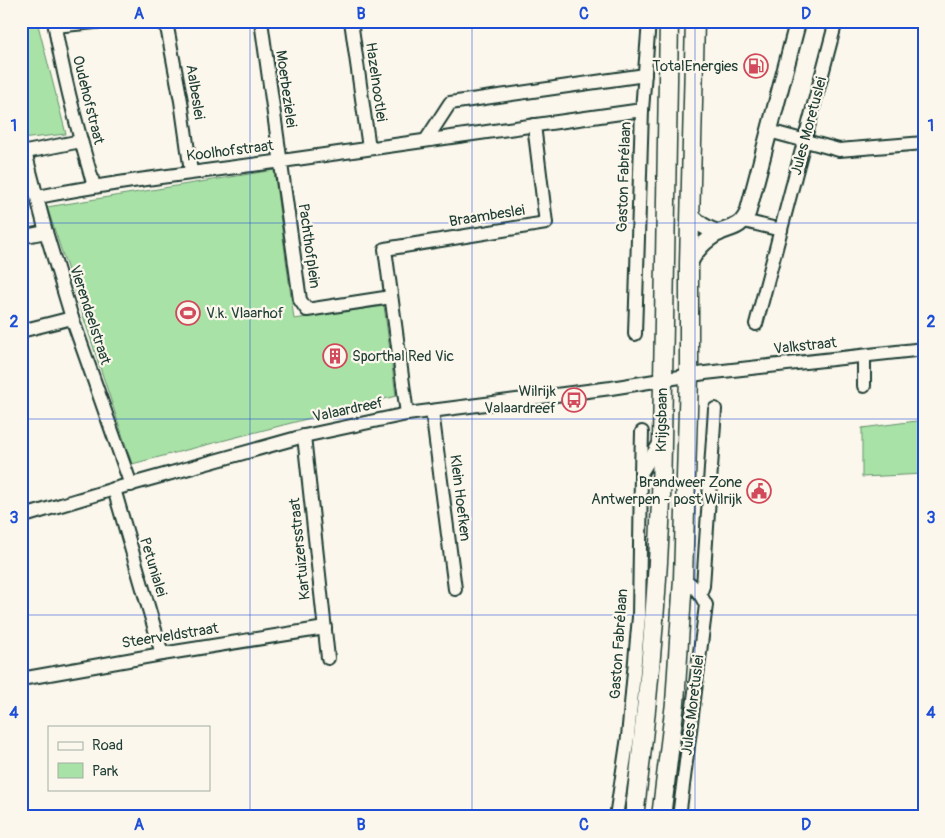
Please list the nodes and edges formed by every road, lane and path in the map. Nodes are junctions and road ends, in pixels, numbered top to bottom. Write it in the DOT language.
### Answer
graph roads {
  1 [pos="105,21"];
  2 [pos="158,21"];
  3 [pos="260,21"];
  4 [pos="351,21"];
  5 [pos="649,21"];
  6 [pos="669,21"];
  7 [pos="695,21"];
  8 [pos="798,21"];
  9 [pos="836,21"];
  10 [pos="54,24"];
  11 [pos="645,75"];
  12 [pos="642,110"];
  13 [pos="534,125"];
  14 [pos="769,131"];
  15 [pos="426,140"];
  16 [pos="805,140"];
  17 [pos="81,141"];
  18 [pos="924,143"];
  19 [pos="369,148"];
  20 [pos="23,152"];
  21 [pos="280,161"];
  22 [pos="191,172"];
  23 [pos="94,186"];
  24 [pos="38,197"];
  25 [pos="690,213"];
  26 [pos="744,221"];
  27 [pos="781,230"];
  28 [pos="46,232"];
  29 [pos="719,233"];
  30 [pos="21,237"];
  31 [pos="689,264"];
  32 [pos="391,297"];
  33 [pos="72,318"];
  34 [pos="756,324"];
  35 [pos="21,331"];
  36 [pos="635,334"];
  37 [pos="924,349"];
  38 [pos="864,356"];
  39 [pos="689,376"];
  40 [pos="662,380"];
  41 [pos="864,386"];
  42 [pos="715,409"];
  43 [pos="432,411"];
  44 [pos="408,414"];
  45 [pos="642,432"];
  46 [pos="304,436"];
  47 [pos="661,441"];
  48 [pos="641,473"];
  49 [pos="131,485"];
  50 [pos="114,489"];
  51 [pos="21,517"];
  52 [pos="683,579"];
  53 [pos="455,589"];
  54 [pos="700,594"];
  55 [pos="325,628"];
  56 [pos="162,654"];
  57 [pos="328,658"];
  58 [pos="21,679"];
  59 [pos="616,817"];
  60 [pos="634,817"];
  61 [pos="661,817"];
  62 [pos="679,817"];
  1 -- 10 [label="street"];
  2 -- 22 [label="street, Aalbeslei"];
  3 -- 21 [label="street, Moerbezielei"];
  4 -- 19 [label="street, Hazelnootlei"];
  5 -- 11 [label="street, Gaston Fabrélaan"];
  6 -- 40 [label="main road, Krijgsbaan"];
  7 -- 25 [label="main road, Krijgsbaan"];
  8 -- 14 [label="street"];
  9 -- 16 [label="street, Jules Moretuslei"];
  10 -- 17 [label="street, Oudehofstraat"];
  11 -- 12 [label="street, Gaston Fabrélaan"];
  11 -- 15 [label="street"];
  12 -- 13 [label="street, Koolhofstraat"];
  12 -- 36 [label="street, Gaston Fabrélaan"];
  13 -- 15 [label="street, Koolhofstraat"];
  13 -- 32 [label="street, Braambeslei"];
  14 -- 16 [label="street"];
  14 -- 26 [label="street"];
  15 -- 19 [label="street, Koolhofstraat"];
  16 -- 18 [label="street"];
  16 -- 27 [label="street, Jules Moretuslei"];
  17 -- 20 [label="street"];
  17 -- 23 [label="street, Oudehofstraat"];
  19 -- 21 [label="street, Koolhofstraat"];
  20 -- 24 [label="street, Vierendeelstraat"];
  21 -- 22 [label="street, Koolhofstraat"];
  21 -- 32 [label="street, Pachthofplein"];
  22 -- 23 [label="street, Koolhofstraat"];
  23 -- 24 [label="street, Koolhofstraat"];
  24 -- 28 [label="street, Vierendeelstraat"];
  25 -- 29 [label="street"];
  25 -- 31 [label="main road, Krijgsbaan"];
  26 -- 27 [label="street"];
  26 -- 29 [label="street"];
  27 -- 34 [label="street, Jules Moretuslei"];
  28 -- 30 [label="street"];
  28 -- 33 [label="street, Vierendeelstraat"];
  29 -- 31 [label="street"];
  31 -- 39 [label="main road, Krijgsbaan"];
  32 -- 44 [label="street"];
  33 -- 35 [label="street"];
  33 -- 49 [label="street, Vierendeelstraat"];
  37 -- 38 [label="street, Valkstraat"];
  38 -- 39 [label="street, Valkstraat"];
  38 -- 41 [label="street"];
  39 -- 40 [label="street, Valaardreef"];
  39 -- 52 [label="main road, Krijgsbaan"];
  40 -- 43 [label="street, Valaardreef"];
  40 -- 47 [label="main road, Krijgsbaan"];
  42 -- 54 [label="street, Jules Moretuslei"];
  43 -- 44 [label="street, Valaardreef"];
  43 -- 53 [label="street, Klein Hoefken"];
  44 -- 46 [label="street, Valaardreef"];
  45 -- 48 [label="street, Gaston Fabrélaan"];
  46 -- 49 [label="street, Valaardreef"];
  46 -- 55 [label="street, Kartuizersstraat"];
  47 -- 48 [label="street"];
  47 -- 60 [label="main road, Krijgsbaan"];
  48 -- 59 [label="street, Gaston Fabrélaan"];
  49 -- 50 [label="street, Valaardreef"];
  50 -- 51 [label="street, Valaardreef"];
  50 -- 56 [label="street, Petunialei"];
  52 -- 54 [label="street"];
  52 -- 61 [label="main road, Krijgsbaan"];
  54 -- 62 [label="street, Jules Moretuslei"];
  55 -- 56 [label="street, Steerveldstraat"];
  55 -- 57 [label="street, Kartuizersstraat"];
  56 -- 58 [label="street, Steerveldstraat"];
}
